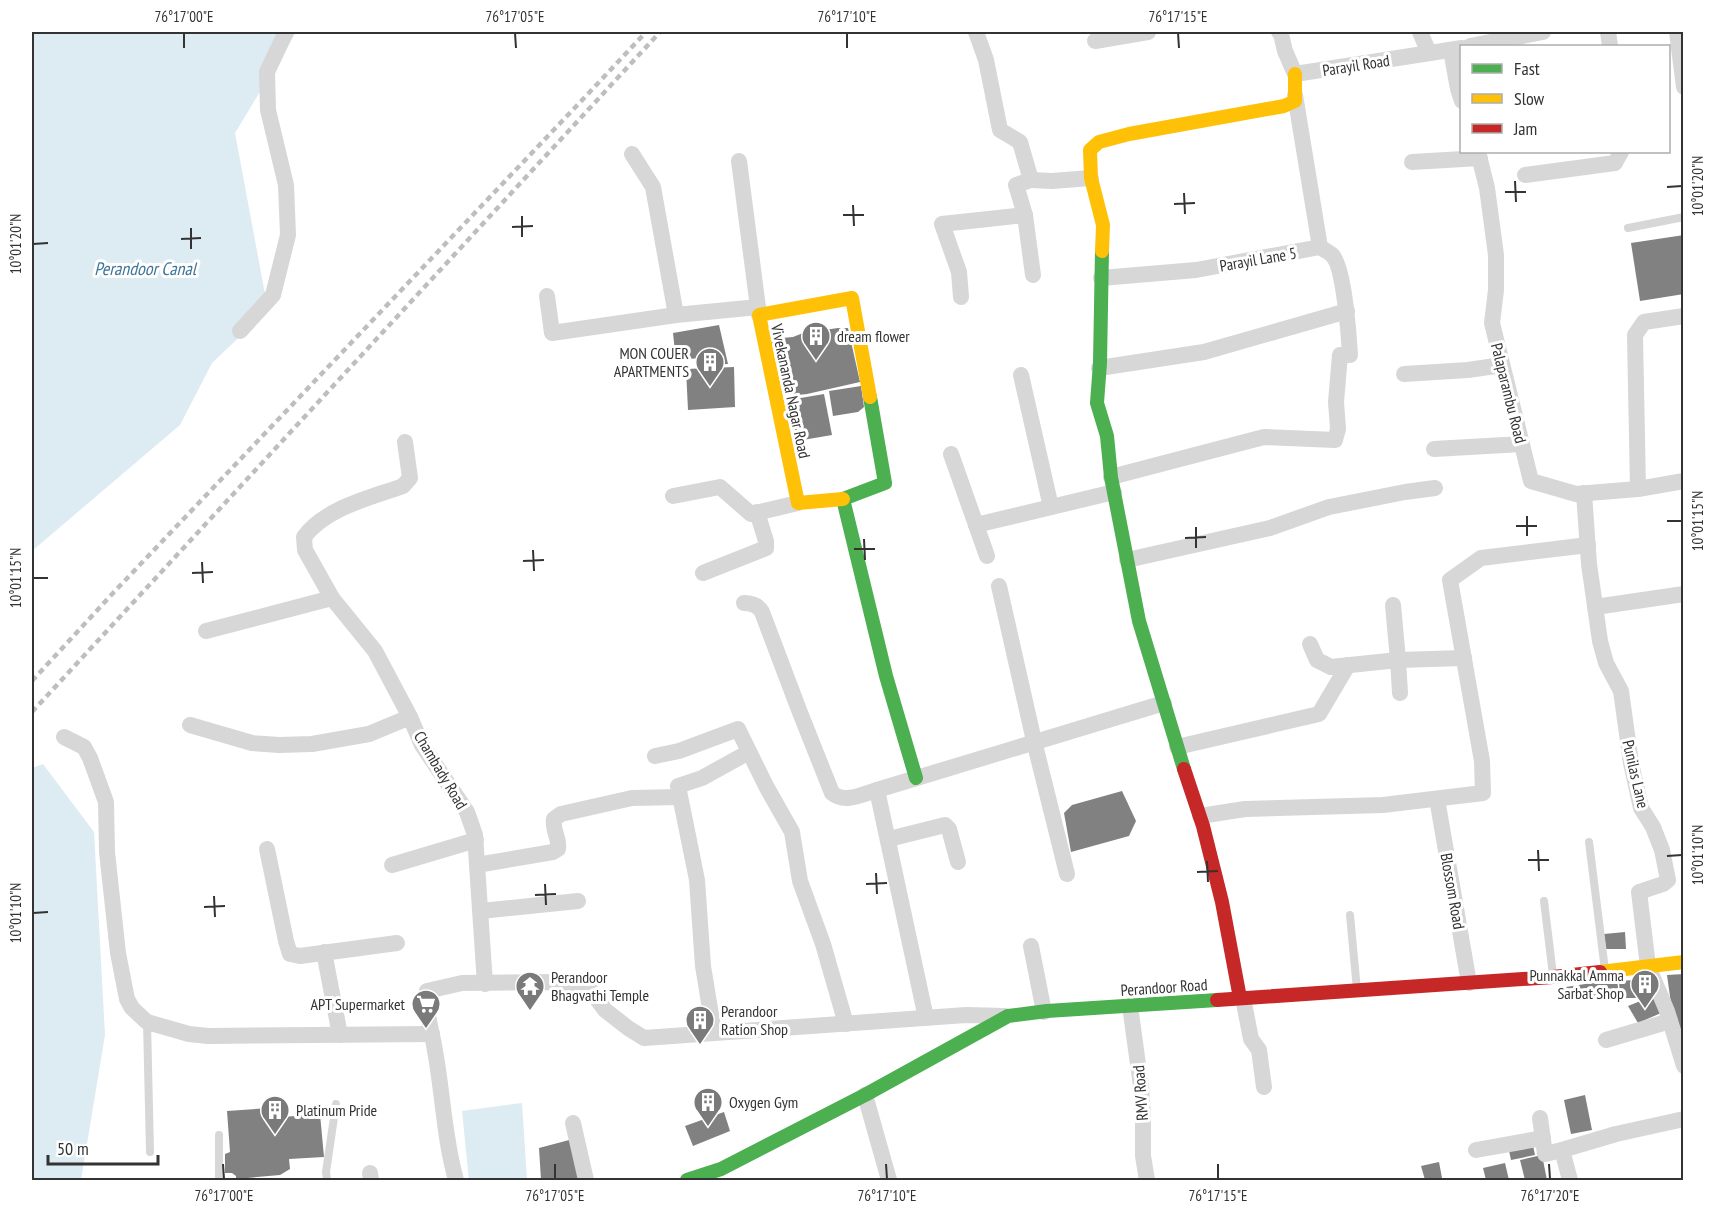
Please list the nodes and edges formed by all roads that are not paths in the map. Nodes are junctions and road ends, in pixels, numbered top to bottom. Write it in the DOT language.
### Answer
graph roads {
  1 [pos="286,32"];
  2 [pos="975,32"];
  3 [pos="1148,32"];
  4 [pos="1279,32"];
  5 [pos="1420,32"];
  6 [pos="1543,32"];
  7 [pos="1677,32"];
  8 [pos="1095,40"];
  9 [pos="1475,45"];
  10 [pos="1456,49"];
  11 [pos="1429,53"];
  12 [pos="1295,74"];
  13 [pos="1683,87"];
  14 [pos="1295,95"];
  15 [pos="1460,97"];
  16 [pos="1620,153"];
  17 [pos="632,154"];
  18 [pos="1479,155"];
  19 [pos="739,161"];
  20 [pos="1412,162"];
  21 [pos="1524,175"];
  22 [pos="1091,178"];
  23 [pos="1031,180"];
  24 [pos="1025,215"];
  25 [pos="1683,217"];
  26 [pos="1628,228"];
  27 [pos="1320,248"];
  28 [pos="1034,275"];
  29 [pos="1101,278"];
  30 [pos="547,296"];
  31 [pos="961,297"];
  32 [pos="758,311"];
  33 [pos="1347,311"];
  34 [pos="676,315"];
  35 [pos="1683,316"];
  36 [pos="240,331"];
  37 [pos="1502,365"];
  38 [pos="1099,368"];
  39 [pos="1404,374"];
  40 [pos="1022,375"];
  41 [pos="405,442"];
  42 [pos="1522,444"];
  43 [pos="1434,449"];
  44 [pos="951,454"];
  45 [pos="1683,481"];
  46 [pos="1112,484"];
  47 [pos="1435,488"];
  48 [pos="1638,489"];
  49 [pos="1584,493"];
  50 [pos="673,496"];
  51 [pos="843,499"];
  52 [pos="798,503"];
  53 [pos="1051,507"];
  54 [pos="757,513"];
  55 [pos="976,525"];
  56 [pos="1588,545"];
  57 [pos="987,556"];
  58 [pos="1127,560"];
  59 [pos="703,573"];
  60 [pos="999,586"];
  61 [pos="1683,594"];
  62 [pos="332,598"];
  63 [pos="744,603"];
  64 [pos="1393,605"];
  65 [pos="1596,608"];
  66 [pos="206,631"];
  67 [pos="1310,644"];
  68 [pos="1464,658"];
  69 [pos="1398,660"];
  70 [pos="1348,665"];
  71 [pos="1400,693"];
  72 [pos="1164,703"];
  73 [pos="410,717"];
  74 [pos="190,725"];
  75 [pos="64,736"];
  76 [pos="1034,741"];
  77 [pos="1177,747"];
  78 [pos="749,752"];
  79 [pos="655,756"];
  80 [pos="915,778"];
  81 [pos="878,790"];
  82 [pos="679,797"];
  83 [pos="1437,799"];
  84 [pos="1200,816"];
  85 [pos="888,839"];
  86 [pos="476,840"];
  87 [pos="1589,842"];
  88 [pos="267,849"];
  89 [pos="958,862"];
  90 [pos="393,864"];
  91 [pos="477,865"];
  92 [pos="1067,874"];
  93 [pos="579,901"];
  94 [pos="1544,901"];
  95 [pos="480,911"];
  96 [pos="1350,915"];
  97 [pos="397,943"];
  98 [pos="1031,946"];
  99 [pos="324,952"];
  100 [pos="1683,962"];
  101 [pos="1648,966"];
  102 [pos="1605,971"];
  103 [pos="1554,977"];
  104 [pos="1468,983"];
  105 [pos="485,984"];
  106 [pos="1357,990"];
  107 [pos="1242,998"];
  108 [pos="1130,1006"];
  109 [pos="1044,1011"];
  110 [pos="1008,1016"];
  111 [pos="926,1018"];
  112 [pos="1670,1021"];
  113 [pos="147,1022"];
  114 [pos="846,1023"];
  115 [pos="714,1033"];
  116 [pos="432,1034"];
  117 [pos="340,1035"];
  118 [pos="1606,1040"];
  119 [pos="1683,1066"];
  120 [pos="1264,1087"];
  121 [pos="865,1095"];
  122 [pos="336,1104"];
  123 [pos="1540,1118"];
  124 [pos="1683,1119"];
  125 [pos="573,1123"];
  126 [pos="219,1135"];
  127 [pos="1543,1138"];
  128 [pos="1476,1150"];
  129 [pos="1562,1150"];
  130 [pos="150,1152"];
  131 [pos="219,1180"];
  132 [pos="327,1180"];
  133 [pos="456,1180"];
  134 [pos="586,1180"];
  135 [pos="687,1180"];
  136 [pos="889,1180"];
  137 [pos="1147,1180"];
  138 [pos="1570,1180"];
  1 -- 36 [label="street"];
  2 -- 23 [label="street"];
  3 -- 8 [label="street"];
  4 -- 12 [label="street"];
  5 -- 11 [label="street"];
  6 -- 9 [label="street"];
  7 -- 13 [label="street"];
  10 -- 11 [label="street, Parayil Road"];
  10 -- 15 [label="street"];
  11 -- 12 [label="street, Parayil Road"];
  12 -- 14 [label="street"];
  14 -- 22 [label="street"];
  14 -- 27 [label="street"];
  16 -- 21 [label="street"];
  17 -- 34 [label="street"];
  18 -- 20 [label="street"];
  18 -- 37 [label="street, Palaparambu Road"];
  19 -- 32 [label="street"];
  22 -- 23 [label="street"];
  22 -- 29 [label="street"];
  23 -- 24 [label="street"];
  24 -- 28 [label="street"];
  24 -- 31 [label="street"];
  25 -- 26 [label="lane"];
  27 -- 29 [label="street, Parayil Lane 5"];
  27 -- 33 [label="street"];
  29 -- 38 [label="street"];
  30 -- 34 [label="street"];
  32 -- 34 [label="street"];
  32 -- 51 [label="street, Vivekananda Nagar Road"];
  32 -- 52 [label="street, Vivekananda Nagar Road"];
  33 -- 38 [label="street"];
  33 -- 46 [label="street"];
  35 -- 48 [label="street"];
  37 -- 39 [label="street"];
  37 -- 42 [label="street, Palaparambu Road"];
  38 -- 46 [label="street"];
  40 -- 53 [label="street"];
  41 -- 62 [label="street, Chambady Road"];
  42 -- 43 [label="street"];
  42 -- 49 [label="street, Palaparambu Road"];
  44 -- 55 [label="street"];
  45 -- 48 [label="street, Palaparambu Road"];
  46 -- 53 [label="street"];
  46 -- 58 [label="street"];
  47 -- 58 [label="street"];
  48 -- 49 [label="street, Palaparambu Road"];
  49 -- 56 [label="street, Punilas Lane"];
  50 -- 54 [label="street"];
  51 -- 52 [label="street, Vivekananda Nagar Road"];
  51 -- 80 [label="street"];
  52 -- 54 [label="street"];
  53 -- 55 [label="street"];
  54 -- 59 [label="street"];
  55 -- 57 [label="street"];
  56 -- 65 [label="street, Punilas Lane"];
  56 -- 68 [label="street"];
  58 -- 72 [label="street"];
  60 -- 76 [label="street"];
  61 -- 65 [label="street"];
  62 -- 66 [label="street"];
  62 -- 73 [label="street, Chambady Road"];
  63 -- 81 [label="street"];
  64 -- 69 [label="street"];
  65 -- 101 [label="street, Punilas Lane"];
  67 -- 70 [label="street"];
  68 -- 69 [label="street"];
  68 -- 83 [label="street"];
  69 -- 70 [label="street"];
  69 -- 71 [label="street"];
  70 -- 77 [label="street"];
  72 -- 76 [label="street"];
  72 -- 77 [label="street"];
  73 -- 74 [label="street"];
  73 -- 86 [label="street, Chambady Road"];
  75 -- 113 [label="street"];
  76 -- 80 [label="street"];
  76 -- 92 [label="street"];
  77 -- 84 [label="street"];
  78 -- 79 [label="street"];
  78 -- 82 [label="street"];
  78 -- 114 [label="street"];
  80 -- 81 [label="street"];
  81 -- 85 [label="street"];
  82 -- 91 [label="street"];
  82 -- 115 [label="street"];
  83 -- 84 [label="street"];
  83 -- 104 [label="street, Blossom Road"];
  84 -- 107 [label="street"];
  85 -- 89 [label="street"];
  85 -- 111 [label="street"];
  86 -- 90 [label="street"];
  86 -- 91 [label="street, Chambady Road"];
  87 -- 102 [label="lane"];
  88 -- 99 [label="street"];
  91 -- 95 [label="street, Chambady Road"];
  93 -- 95 [label="street"];
  94 -- 103 [label="lane"];
  95 -- 105 [label="street, Chambady Road"];
  96 -- 106 [label="lane"];
  97 -- 99 [label="street"];
  98 -- 109 [label="street"];
  99 -- 117 [label="street"];
  100 -- 101 [label="street, Perandoor Road"];
  101 -- 102 [label="street, Perandoor Road"];
  101 -- 112 [label="street"];
  102 -- 103 [label="street, Perandoor Road"];
  103 -- 104 [label="street, Perandoor Road"];
  104 -- 106 [label="street, Perandoor Road"];
  105 -- 115 [label="street"];
  105 -- 116 [label="street"];
  106 -- 107 [label="street, Perandoor Road"];
  107 -- 108 [label="street, Perandoor Road"];
  107 -- 120 [label="street"];
  108 -- 109 [label="street, Perandoor Road"];
  108 -- 137 [label="street, RMV Road"];
  109 -- 110 [label="street, Perandoor Road"];
  110 -- 111 [label="street"];
  110 -- 121 [label="street, Perandoor Road"];
  111 -- 114 [label="street"];
  112 -- 118 [label="street"];
  112 -- 119 [label="street"];
  113 -- 117 [label="street"];
  113 -- 130 [label="lane"];
  114 -- 115 [label="street"];
  116 -- 117 [label="street"];
  116 -- 133 [label="street"];
  121 -- 135 [label="street, Perandoor Road"];
  121 -- 136 [label="street"];
  122 -- 132 [label="lane"];
  123 -- 127 [label="street"];
  124 -- 129 [label="street"];
  125 -- 134 [label="street"];
  126 -- 131 [label="lane"];
  127 -- 128 [label="street"];
  127 -- 129 [label="street"];
  129 -- 138 [label="street"];
}
